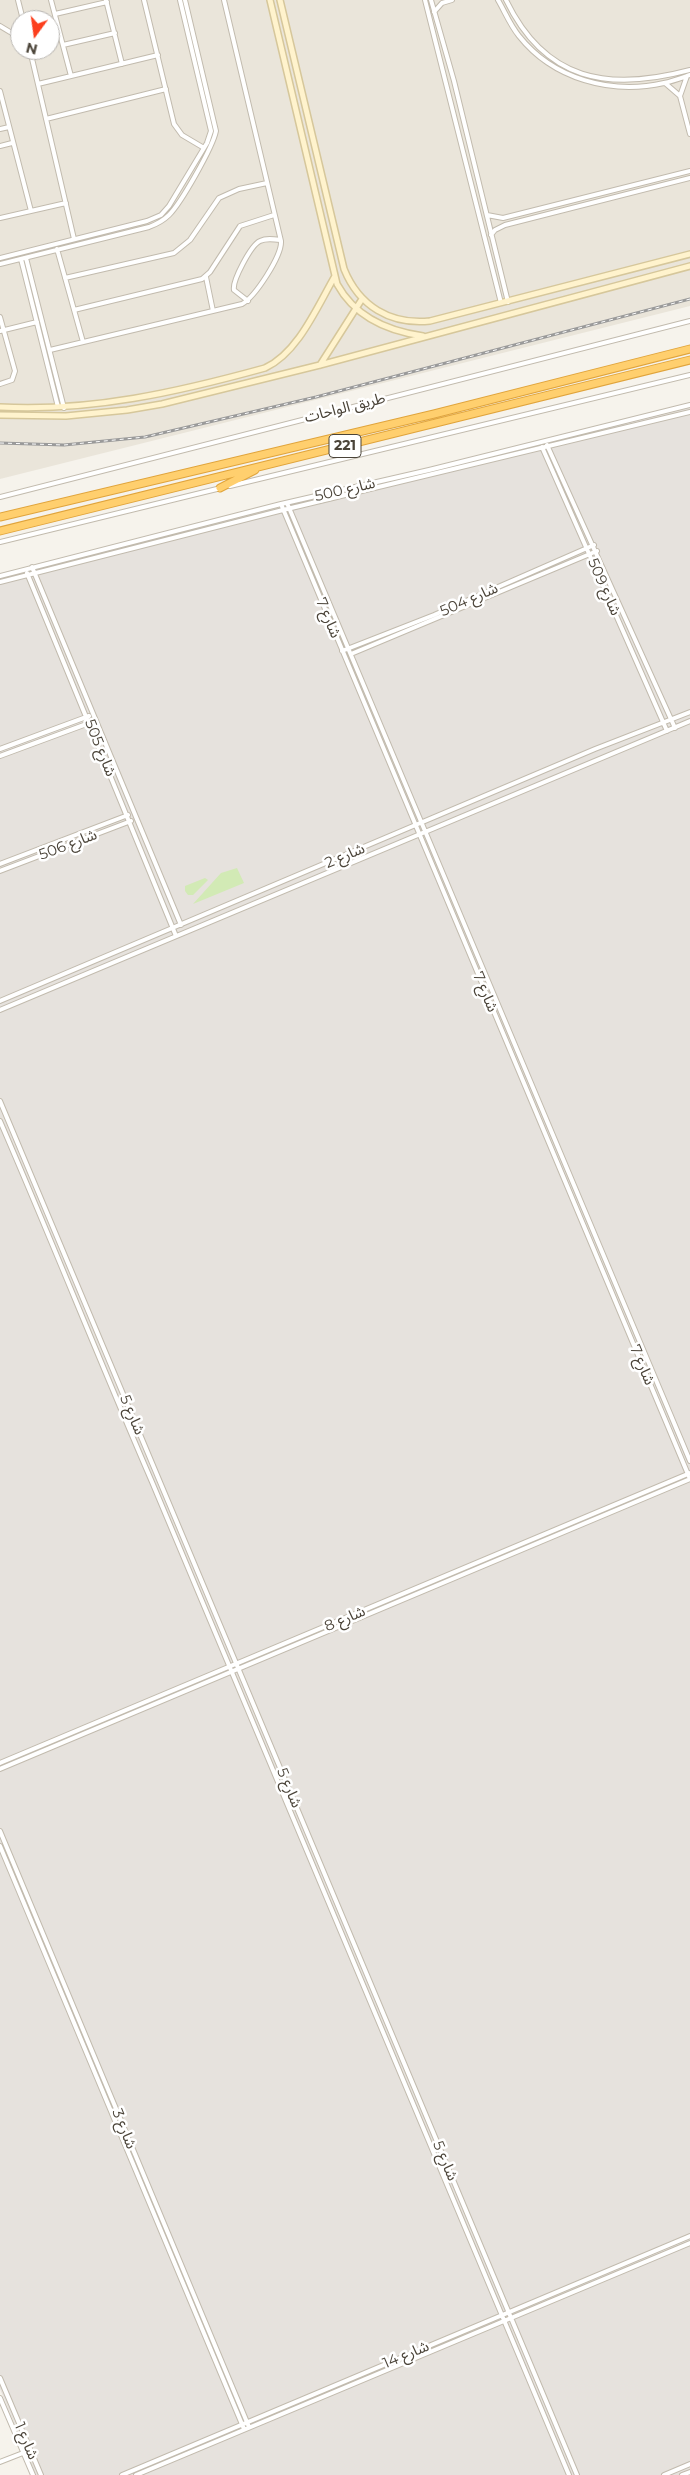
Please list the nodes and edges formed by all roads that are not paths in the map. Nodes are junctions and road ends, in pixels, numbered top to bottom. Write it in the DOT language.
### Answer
graph roads {
  1 [pos="144,0"];
  2 [pos="180,0"];
  3 [pos="185,0"];
  4 [pos="224,0"];
  5 [pos="270,0"];
  6 [pos="425,0"];
  7 [pos="431,0"];
  8 [pos="452,0"];
  9 [pos="498,0"];
  10 [pos="506,0"];
  11 [pos="107,1"];
  12 [pos="280,3"];
  13 [pos="272,8"];
  14 [pos="434,12"];
  15 [pos="60,13"];
  16 [pos="190,19"];
  17 [pos="185,20"];
  18 [pos="60,33"];
  19 [pos="114,33"];
  20 [pos="63,45"];
  21 [pos="158,55"];
  22 [pos="32,60"];
  23 [pos="122,64"];
  24 [pos="690,70"];
  25 [pos="70,76"];
  26 [pos="688,76"];
  27 [pos="665,83"];
  28 [pos="38,84"];
  29 [pos="166,90"];
  30 [pos="0,91"];
  31 [pos="680,96"];
  32 [pos="2,104"];
  33 [pos="209,106"];
  34 [pos="46,118"];
  35 [pos="9,127"];
  36 [pos="0,129"];
  37 [pos="690,134"];
  38 [pos="12,143"];
  39 [pos="0,146"];
  40 [pos="204,148"];
  41 [pos="690,170"];
  42 [pos="690,178"];
  43 [pos="646,182"];
  44 [pos="267,183"];
  45 [pos="181,187"];
  46 [pos="648,188"];
  47 [pos="185,190"];
  48 [pos="481,193"];
  49 [pos="475,195"];
  50 [pos="66,203"];
  51 [pos="31,211"];
  52 [pos="274,215"];
  53 [pos="486,216"];
  54 [pos="0,218"];
  55 [pos="332,219"];
  56 [pos="322,221"];
  57 [pos="111,230"];
  58 [pos="491,235"];
  59 [pos="113,236"];
  60 [pos="74,239"];
  61 [pos="280,240"];
  62 [pos="57,250"];
  63 [pos="690,254"];
  64 [pos="2,257"];
  65 [pos="26,258"];
  66 [pos="21,259"];
  67 [pos="664,261"];
  68 [pos="6,262"];
  69 [pos="0,264"];
  70 [pos="690,266"];
  71 [pos="667,272"];
  72 [pos="335,276"];
  73 [pos="206,277"];
  74 [pos="65,278"];
  75 [pos="362,299"];
  76 [pos="248,301"];
  77 [pos="508,302"];
  78 [pos="501,304"];
  79 [pos="356,308"];
  80 [pos="74,310"];
  81 [pos="213,311"];
  82 [pos="469,312"];
  83 [pos="0,317"];
  84 [pos="690,321"];
  85 [pos="37,322"];
  86 [pos="471,324"];
  87 [pos="2,331"];
  88 [pos="425,336"];
  89 [pos="83,342"];
  90 [pos="690,348"];
  91 [pos="50,350"];
  92 [pos="690,360"];
  93 [pos="320,365"];
  94 [pos="608,368"];
  95 [pos="256,371"];
  96 [pos="584,374"];
  97 [pos="690,375"];
  98 [pos="258,380"];
  99 [pos="611,380"];
  100 [pos="0,384"];
  101 [pos="588,386"];
  102 [pos="690,405"];
  103 [pos="0,407"];
  104 [pos="61,408"];
  105 [pos="690,412"];
  106 [pos="0,415"];
  107 [pos="546,441"];
  108 [pos="540,443"];
  109 [pos="548,446"];
  110 [pos="542,448"];
  111 [pos="267,464"];
  112 [pos="430,473"];
  113 [pos="385,480"];
  114 [pos="387,486"];
  115 [pos="220,488"];
  116 [pos="324,494"];
  117 [pos="0,497"];
  118 [pos="572,497"];
  119 [pos="326,500"];
  120 [pos="566,500"];
  121 [pos="287,503"];
  122 [pos="281,504"];
  123 [pos="289,509"];
  124 [pos="283,510"];
  125 [pos="0,517"];
  126 [pos="0,531"];
  127 [pos="0,542"];
  128 [pos="594,545"];
  129 [pos="587,548"];
  130 [pos="597,551"];
  131 [pos="590,554"];
  132 [pos="32,567"];
  133 [pos="25,569"];
  134 [pos="34,572"];
  135 [pos="27,574"];
  136 [pos="0,576"];
  137 [pos="0,582"];
  138 [pos="481,597"];
  139 [pos="634,633"];
  140 [pos="386,634"];
  141 [pos="626,636"];
  142 [pos="388,639"];
  143 [pos="349,648"];
  144 [pos="342,650"];
  145 [pos="351,654"];
  146 [pos="345,657"];
  147 [pos="690,712"];
  148 [pos="93,714"];
  149 [pos="87,716"];
  150 [pos="672,719"];
  151 [pos="96,721"];
  152 [pos="690,721"];
  153 [pos="664,722"];
  154 [pos="90,723"];
  155 [pos="675,728"];
  156 [pos="667,731"];
  157 [pos="597,748"];
  158 [pos="0,750"];
  159 [pos="0,756"];
  160 [pos="601,758"];
  161 [pos="133,813"];
  162 [pos="127,815"];
  163 [pos="135,819"];
  164 [pos="130,821"];
  165 [pos="422,823"];
  166 [pos="415,827"];
  167 [pos="425,832"];
  168 [pos="418,836"];
  169 [pos="0,864"];
  170 [pos="0,871"];
  171 [pos="181,925"];
  172 [pos="173,928"];
  173 [pos="176,936"];
  174 [pos="0,1001"];
  175 [pos="0,1010"];
  176 [pos="0,1101"];
  177 [pos="0,1121"];
  178 [pos="118,1382"];
  179 [pos="109,1385"];
  180 [pos="690,1461"];
  181 [pos="690,1476"];
  182 [pos="238,1667"];
  183 [pos="230,1670"];
  184 [pos="0,1763"];
  185 [pos="0,1769"];
  186 [pos="0,1831"];
  187 [pos="0,1846"];
  188 [pos="28,1900"];
  189 [pos="23,1902"];
  190 [pos="690,2236"];
  191 [pos="690,2243"];
  192 [pos="509,2312"];
  193 [pos="502,2315"];
  194 [pos="511,2318"];
  195 [pos="504,2321"];
  196 [pos="0,2378"];
  197 [pos="0,2398"];
  198 [pos="248,2425"];
  199 [pos="243,2427"];
  200 [pos="23,2453"];
  201 [pos="0,2462"];
  202 [pos="690,2464"];
  203 [pos="690,2472"];
  204 [pos="33,2475"];
  205 [pos="41,2475"];
  206 [pos="122,2475"];
  207 [pos="136,2475"];
  208 [pos="569,2475"];
  209 [pos="577,2475"];
  210 [pos="664,2475"];
  211 [pos="682,2475"];
  1 -- 21 [label="street"];
  2 -- 17 [label="street"];
  3 -- 16 [label="street"];
  4 -- 44 [label="street"];
  5 -- 13 [label="street"];
  6 -- 49 [label="street"];
  7 -- 14 [label="street"];
  8 -- 14 [label="street"];
  9 -- 27 [label="street"];
  10 -- 24 [label="street"];
  11 -- 15 [label="street"];
  11 -- 19 [label="street"];
  12 -- 13 [label="street"];
  12 -- 55 [label="street"];
  13 -- 56 [label="street"];
  14 -- 48 [label="street"];
  16 -- 17 [label="street"];
  16 -- 33 [label="street"];
  17 -- 33 [label="street"];
  18 -- 20 [label="street"];
  19 -- 20 [label="street"];
  19 -- 23 [label="street"];
  20 -- 25 [label="street"];
  21 -- 23 [label="street"];
  21 -- 29 [label="street"];
  22 -- 28 [label="street"];
  23 -- 25 [label="street"];
  25 -- 28 [label="street"];
  26 -- 27 [label="street"];
  26 -- 31 [label="street"];
  27 -- 31 [label="street"];
  28 -- 34 [label="street"];
  29 -- 34 [label="street"];
  29 -- 40 [label="street"];
  30 -- 32 [label="street"];
  31 -- 37 [label="street"];
  32 -- 35 [label="street"];
  33 -- 40 [label="street"];
  33 -- 47 [label="street"];
  34 -- 50 [label="street"];
  35 -- 36 [label="street"];
  35 -- 38 [label="street"];
  38 -- 39 [label="street"];
  38 -- 51 [label="street"];
  40 -- 45 [label="street"];
  41 -- 43 [label="street"];
  42 -- 46 [label="street"];
  43 -- 46 [label="street"];
  43 -- 53 [label="street"];
  44 -- 52 [label="street"];
  44 -- 74 [label="street"];
  45 -- 47 [label="street"];
  45 -- 57 [label="street"];
  46 -- 58 [label="street"];
  47 -- 59 [label="street"];
  48 -- 49 [label="street"];
  48 -- 53 [label="street"];
  49 -- 78 [label="street"];
  50 -- 51 [label="street"];
  50 -- 60 [label="street"];
  51 -- 54 [label="street"];
  52 -- 61 [label="street"];
  52 -- 73 [label="street"];
  53 -- 58 [label="street"];
  55 -- 56 [label="street"];
  55 -- 75 [label="street"];
  56 -- 72 [label="street"];
  57 -- 59 [label="street"];
  57 -- 60 [label="street"];
  58 -- 77 [label="street"];
  59 -- 62 [label="street"];
  60 -- 64 [label="street"];
  61 -- 76 [label="street"];
  61 -- 76 [label="street"];
  62 -- 65 [label="street"];
  62 -- 74 [label="street"];
  63 -- 67 [label="street"];
  64 -- 68 [label="street"];
  65 -- 66 [label="street"];
  65 -- 91 [label="street"];
  66 -- 68 [label="street"];
  66 -- 85 [label="street"];
  67 -- 71 [label="street"];
  67 -- 77 [label="street"];
  68 -- 69 [label="street"];
  70 -- 71 [label="street"];
  71 -- 86 [label="street"];
  72 -- 79 [label="street"];
  72 -- 95 [label="street"];
  73 -- 80 [label="street"];
  73 -- 81 [label="street"];
  74 -- 80 [label="street"];
  75 -- 79 [label="street"];
  75 -- 82 [label="street"];
  76 -- 81 [label="street"];
  77 -- 78 [label="street"];
  78 -- 82 [label="street"];
  79 -- 88 [label="street"];
  79 -- 93 [label="street"];
  80 -- 89 [label="street"];
  81 -- 89 [label="street"];
  82 -- 86 [label="street"];
  83 -- 87 [label="street"];
  84 -- 117 [label="street, طريق الواحات / 221"];
  85 -- 87 [label="street"];
  85 -- 104 [label="street"];
  86 -- 88 [label="street"];
  87 -- 100 [label="street"];
  88 -- 93 [label="street"];
  89 -- 91 [label="street"];
  90 -- 94 [label="highway, طريق الواحات / 221"];
  91 -- 104 [label="street"];
  92 -- 99 [label="highway, 221"];
  93 -- 98 [label="street"];
  94 -- 96 [label="highway, طريق الواحات / 221"];
  94 -- 99 [label="highway"];
  95 -- 98 [label="street"];
  95 -- 104 [label="street"];
  96 -- 101 [label="highway"];
  96 -- 125 [label="highway, طريق الواحات / 221"];
  97 -- 115 [label="street, 221"];
  98 -- 106 [label="street"];
  99 -- 101 [label="highway, 221"];
  101 -- 111 [label="highway, 221"];
  102 -- 107 [label="street, شارع 500"];
  103 -- 104 [label="street"];
  105 -- 109 [label="street, شارع 500"];
  107 -- 108 [label="street, شارع 500"];
  107 -- 109 [label="street, شارع 509"];
  108 -- 110 [label="street, شارع 509"];
  108 -- 112 [label="street, شارع 500"];
  109 -- 110 [label="street, شارع 500"];
  109 -- 118 [label="street, شارع 509"];
  110 -- 112 [label="street, شارع 500"];
  110 -- 120 [label="street, شارع 509"];
  111 -- 115 [label="highway"];
  111 -- 126 [label="highway, 221"];
  112 -- 113 [label="street, شارع 500"];
  112 -- 114 [label="street, شارع 500"];
  113 -- 114 [label="street"];
  113 -- 116 [label="street, شارع 500"];
  114 -- 119 [label="street, شارع 500"];
  115 -- 127 [label="street, 221"];
  116 -- 119 [label="street"];
  116 -- 121 [label="street, شارع 500"];
  118 -- 120 [label="street"];
  118 -- 128 [label="street, شارع 509"];
  119 -- 123 [label="street, شارع 500"];
  120 -- 129 [label="street, شارع 509"];
  121 -- 122 [label="street, شارع 500"];
  121 -- 123 [label="street, شارع 7"];
  122 -- 124 [label="street, شارع 7"];
  122 -- 132 [label="street, شارع 500"];
  123 -- 124 [label="street, شارع 500"];
  123 -- 143 [label="street, شارع 7"];
  124 -- 134 [label="street, شارع 500"];
  124 -- 144 [label="street, شارع 7"];
  128 -- 129 [label="street, شارع 504"];
  128 -- 130 [label="street, شارع 509"];
  129 -- 131 [label="street, شارع 509"];
  129 -- 138 [label="street, شارع 504"];
  130 -- 131 [label="street, شارع 504"];
  130 -- 139 [label="street, شارع 509"];
  131 -- 138 [label="street, شارع 504"];
  131 -- 141 [label="street, شارع 509"];
  132 -- 133 [label="street, شارع 500"];
  132 -- 134 [label="street, شارع 505"];
  133 -- 135 [label="street, شارع 505"];
  133 -- 136 [label="street, شارع 500"];
  134 -- 135 [label="street, شارع 500"];
  134 -- 148 [label="street, شارع 505"];
  135 -- 137 [label="street, شارع 500"];
  135 -- 149 [label="street, شارع 505"];
  138 -- 140 [label="street, شارع 504"];
  138 -- 142 [label="street, شارع 504"];
  139 -- 141 [label="street"];
  139 -- 150 [label="street, شارع 509"];
  140 -- 142 [label="street"];
  140 -- 143 [label="street, شارع 504"];
  141 -- 153 [label="street, شارع 509"];
  142 -- 145 [label="street, شارع 504"];
  143 -- 144 [label="street, شارع 504"];
  143 -- 145 [label="street, شارع 7"];
  144 -- 146 [label="street, شارع 7"];
  145 -- 146 [label="street, شارع 504"];
  145 -- 165 [label="street, شارع 7"];
  146 -- 166 [label="street, شارع 7"];
  147 -- 150 [label="street, شارع 2"];
  148 -- 149 [label="street"];
  148 -- 151 [label="street, شارع 505"];
  149 -- 154 [label="street, شارع 505"];
  149 -- 158 [label="street"];
  150 -- 153 [label="street, شارع 2"];
  150 -- 155 [label="street, شارع 509"];
  151 -- 154 [label="street"];
  151 -- 161 [label="street, شارع 505"];
  152 -- 155 [label="street, شارع 2"];
  153 -- 156 [label="street, شارع 509"];
  153 -- 157 [label="street, شارع 2"];
  154 -- 159 [label="street"];
  154 -- 162 [label="street, شارع 505"];
  155 -- 156 [label="street, شارع 2"];
  156 -- 160 [label="street, شارع 2"];
  157 -- 160 [label="street"];
  157 -- 165 [label="street, شارع 2"];
  160 -- 167 [label="street, شارع 2"];
  161 -- 162 [label="street, شارع 506"];
  161 -- 163 [label="street, شارع 505"];
  162 -- 164 [label="street, شارع 505"];
  162 -- 169 [label="street, شارع 506"];
  163 -- 164 [label="street, شارع 506"];
  163 -- 171 [label="street, شارع 505"];
  164 -- 170 [label="street, شارع 506"];
  164 -- 172 [label="street, شارع 505"];
  165 -- 166 [label="street, شارع 2"];
  165 -- 167 [label="street, شارع 7"];
  166 -- 168 [label="street, شارع 7"];
  166 -- 171 [label="street, شارع 2"];
  167 -- 168 [label="street, شارع 2"];
  167 -- 180 [label="street, شارع 7"];
  168 -- 173 [label="street, شارع 2"];
  168 -- 181 [label="street, شارع 7"];
  171 -- 172 [label="street, شارع 2"];
  172 -- 173 [label="street, شارع 505"];
  172 -- 174 [label="street, شارع 2"];
  173 -- 175 [label="street, شارع 2"];
  176 -- 178 [label="street, شارع 5"];
  177 -- 179 [label="street, شارع 5"];
  178 -- 179 [label="street"];
  178 -- 182 [label="street, شارع 5"];
  179 -- 183 [label="street, شارع 5"];
  181 -- 182 [label="street, شارع 8"];
  182 -- 183 [label="street, شارع 8"];
  182 -- 192 [label="street, شارع 5"];
  183 -- 184 [label="street, شارع 8"];
  183 -- 185 [label="street, شارع 8"];
  183 -- 193 [label="street, شارع 5"];
  186 -- 188 [label="street, شارع 3"];
  187 -- 189 [label="street, شارع 3"];
  188 -- 189 [label="street"];
  188 -- 198 [label="street, شارع 3"];
  189 -- 199 [label="street, شارع 3"];
  190 -- 192 [label="street, شارع 14"];
  191 -- 194 [label="street, شارع 14"];
  192 -- 193 [label="street, شارع 14"];
  192 -- 194 [label="street, شارع 5"];
  193 -- 195 [label="street, شارع 5"];
  193 -- 198 [label="street, شارع 14"];
  194 -- 195 [label="street, شارع 14"];
  194 -- 209 [label="street, شارع 5"];
  195 -- 198 [label="street, شارع 14"];
  195 -- 208 [label="street, شارع 5"];
  196 -- 205 [label="street, شارع 1"];
  197 -- 200 [label="street, شارع 1"];
  198 -- 199 [label="street, شارع 14"];
  199 -- 206 [label="street, شارع 14"];
  199 -- 207 [label="street, شارع 14"];
  200 -- 201 [label="street"];
  200 -- 204 [label="street, شارع 1"];
  202 -- 210 [label="street"];
  203 -- 211 [label="street"];
}
